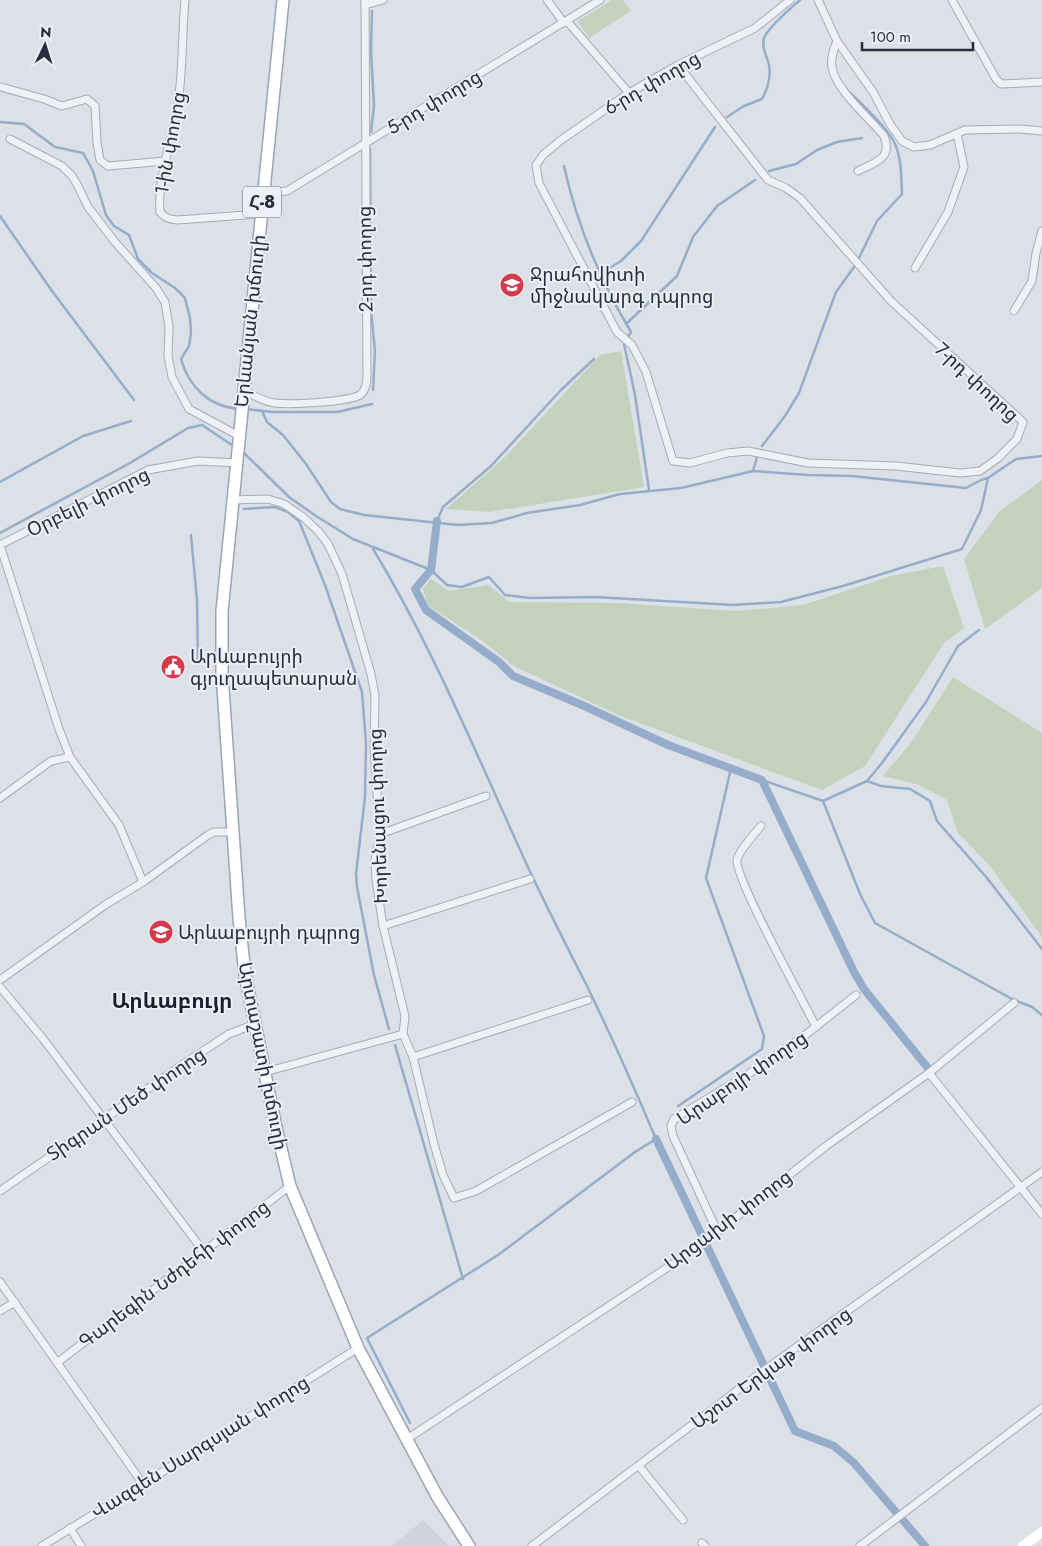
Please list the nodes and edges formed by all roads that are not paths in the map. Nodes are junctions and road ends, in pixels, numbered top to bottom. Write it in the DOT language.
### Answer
graph roads {
  1 [pos="185,0"];
  2 [pos="283,0"];
  3 [pos="383,0"];
  4 [pos="546,0"];
  5 [pos="600,0"];
  6 [pos="790,0"];
  7 [pos="818,0"];
  8 [pos="952,0"];
  9 [pos="365,3"];
  10 [pos="566,22"];
  11 [pos="837,41"];
  12 [pos="678,65"];
  13 [pos="1042,82"];
  14 [pos="1,87"];
  15 [pos="629,94"];
  16 [pos="1042,131"];
  17 [pos="957,134"];
  18 [pos="10,139"];
  19 [pos="365,144"];
  20 [pos="166,161"];
  21 [pos="858,171"];
  22 [pos="263,193"];
  23 [pos="261,214"];
  24 [pos="1042,231"];
  25 [pos="915,268"];
  26 [pos="1014,311"];
  27 [pos="627,340"];
  28 [pos="243,390"];
  29 [pos="239,436"];
  30 [pos="237,463"];
  31 [pos="232,500"];
  32 [pos="0,545"];
  33 [pos="70,757"];
  34 [pos="486,796"];
  35 [pos="0,798"];
  36 [pos="761,826"];
  37 [pos="234,832"];
  38 [pos="380,834"];
  39 [pos="530,879"];
  40 [pos="143,882"];
  41 [pos="384,926"];
  42 [pos="0,980"];
  43 [pos="0,987"];
  44 [pos="856,995"];
  45 [pos="588,1000"];
  46 [pos="1014,1003"];
  47 [pos="255,1024"];
  48 [pos="816,1027"];
  49 [pos="403,1034"];
  50 [pos="413,1057"];
  51 [pos="265,1072"];
  52 [pos="930,1074"];
  53 [pos="632,1102"];
  54 [pos="103,1119"];
  55 [pos="1042,1172"];
  56 [pos="290,1186"];
  57 [pos="1022,1188"];
  58 [pos="0,1191"];
  59 [pos="1042,1214"];
  60 [pos="718,1231"];
  61 [pos="204,1252"];
  62 [pos="0,1282"];
  63 [pos="15,1302"];
  64 [pos="0,1311"];
  65 [pos="358,1348"];
  66 [pos="58,1362"];
  67 [pos="1042,1408"];
  68 [pos="406,1439"];
  69 [pos="639,1466"];
  70 [pos="142,1484"];
  71 [pos="683,1520"];
  72 [pos="70,1528"];
  73 [pos="1042,1532"];
  74 [pos="42,1546"];
  75 [pos="81,1546"];
  76 [pos="469,1546"];
  77 [pos="532,1546"];
  78 [pos="860,1546"];
  79 [pos="1023,1546"];
  1 -- 20 [label="street, 1-ին փողոց"];
  2 -- 22 [label="main road, Երևանյան խճուղի / Հ-8"];
  3 -- 9 [label="street"];
  4 -- 10 [label="street"];
  5 -- 10 [label="street, 5-րդ փողոց"];
  6 -- 12 [label="street, 6-րդ փողոց"];
  7 -- 11 [label="street"];
  8 -- 13 [label="street"];
  9 -- 19 [label="street, 2-րդ փողոց"];
  10 -- 15 [label="street"];
  10 -- 19 [label="street, 5-րդ փողոց"];
  11 -- 17 [label="street"];
  11 -- 21 [label="street"];
  12 -- 15 [label="street, 6-րդ փողոց"];
  12 -- 27 [label="street, 7-րդ փողոց"];
  14 -- 20 [label="street"];
  15 -- 27 [label="street, 6-րդ փողոց"];
  16 -- 17 [label="street"];
  17 -- 25 [label="street"];
  18 -- 29 [label="street"];
  19 -- 22 [label="street, 5-րդ փողոց"];
  19 -- 28 [label="street, 2-րդ փողոց"];
  20 -- 23 [label="street, 1-ին փողոց"];
  22 -- 23 [label="main road, Երևանյան խճուղի / Հ-8"];
  23 -- 28 [label="main road, Երևանյան խճուղի / Հ-8"];
  24 -- 26 [label="street"];
  28 -- 29 [label="main road, Երևանյան խճուղի / Հ-8"];
  29 -- 30 [label="main road, Երևանյան խճուղի / Հ-8"];
  30 -- 31 [label="main road, Արտաշատի խճուղի / Հ-8"];
  30 -- 32 [label="street, Օրբելի փողոց"];
  31 -- 37 [label="main road, Արտաշատի խճուղի / Հ-8"];
  31 -- 38 [label="street, Խորենացու փողոց"];
  32 -- 33 [label="street"];
  33 -- 35 [label="street"];
  33 -- 40 [label="street"];
  34 -- 38 [label="street"];
  36 -- 48 [label="street"];
  37 -- 40 [label="street"];
  37 -- 47 [label="main road, Արտաշատի խճուղի / Հ-8"];
  38 -- 41 [label="street, Խորենացու փողոց"];
  39 -- 41 [label="street"];
  40 -- 42 [label="street"];
  41 -- 49 [label="street, Խորենացու փողոց"];
  43 -- 54 [label="street"];
  44 -- 48 [label="street, Արաբոյի փողոց"];
  45 -- 50 [label="street"];
  46 -- 52 [label="street, Արցախի փողոց"];
  47 -- 51 [label="main road, Արտաշատի խճուղի / Հ-8"];
  47 -- 54 [label="street, Տիգրան Մեծ փողոց"];
  48 -- 60 [label="street, Արաբոյի փողոց"];
  49 -- 50 [label="street, Խորենացու փողոց"];
  49 -- 51 [label="street"];
  50 -- 53 [label="street, Խորենացու փողոց"];
  51 -- 56 [label="main road, Արտաշատի խճուղի / Հ-8"];
  52 -- 57 [label="street"];
  52 -- 60 [label="street, Արցախի փողոց"];
  54 -- 58 [label="street, Տիգրան Մեծ փողոց"];
  54 -- 61 [label="street"];
  55 -- 57 [label="street"];
  56 -- 61 [label="street, Գարեգին Նժդեհի փողոց"];
  56 -- 65 [label="main road, Արտաշատի խճուղի / Հ-8"];
  57 -- 59 [label="street"];
  57 -- 69 [label="street, Աշոտ Երկաթ փողոց"];
  60 -- 68 [label="street, Արցախի փողոց"];
  61 -- 66 [label="street, Գարեգին Նժդեհի փողոց"];
  62 -- 63 [label="street"];
  63 -- 64 [label="street"];
  63 -- 66 [label="street"];
  65 -- 68 [label="main road, Արտաշատի խճուղի / Հ-8"];
  65 -- 70 [label="street, Վազգեն Սարգսյան փողոց"];
  66 -- 70 [label="street"];
  67 -- 78 [label="street"];
  68 -- 76 [label="main road, Արտաշատի խճուղի / Հ-8"];
  69 -- 71 [label="street"];
  69 -- 77 [label="street, Աշոտ Երկաթ փողոց"];
  70 -- 72 [label="street, Վազգեն Սարգսյան փողոց"];
  72 -- 74 [label="street, Վազգեն Սարգսյան փողոց"];
  72 -- 75 [label="street"];
  73 -- 79 [label="street"];
}
